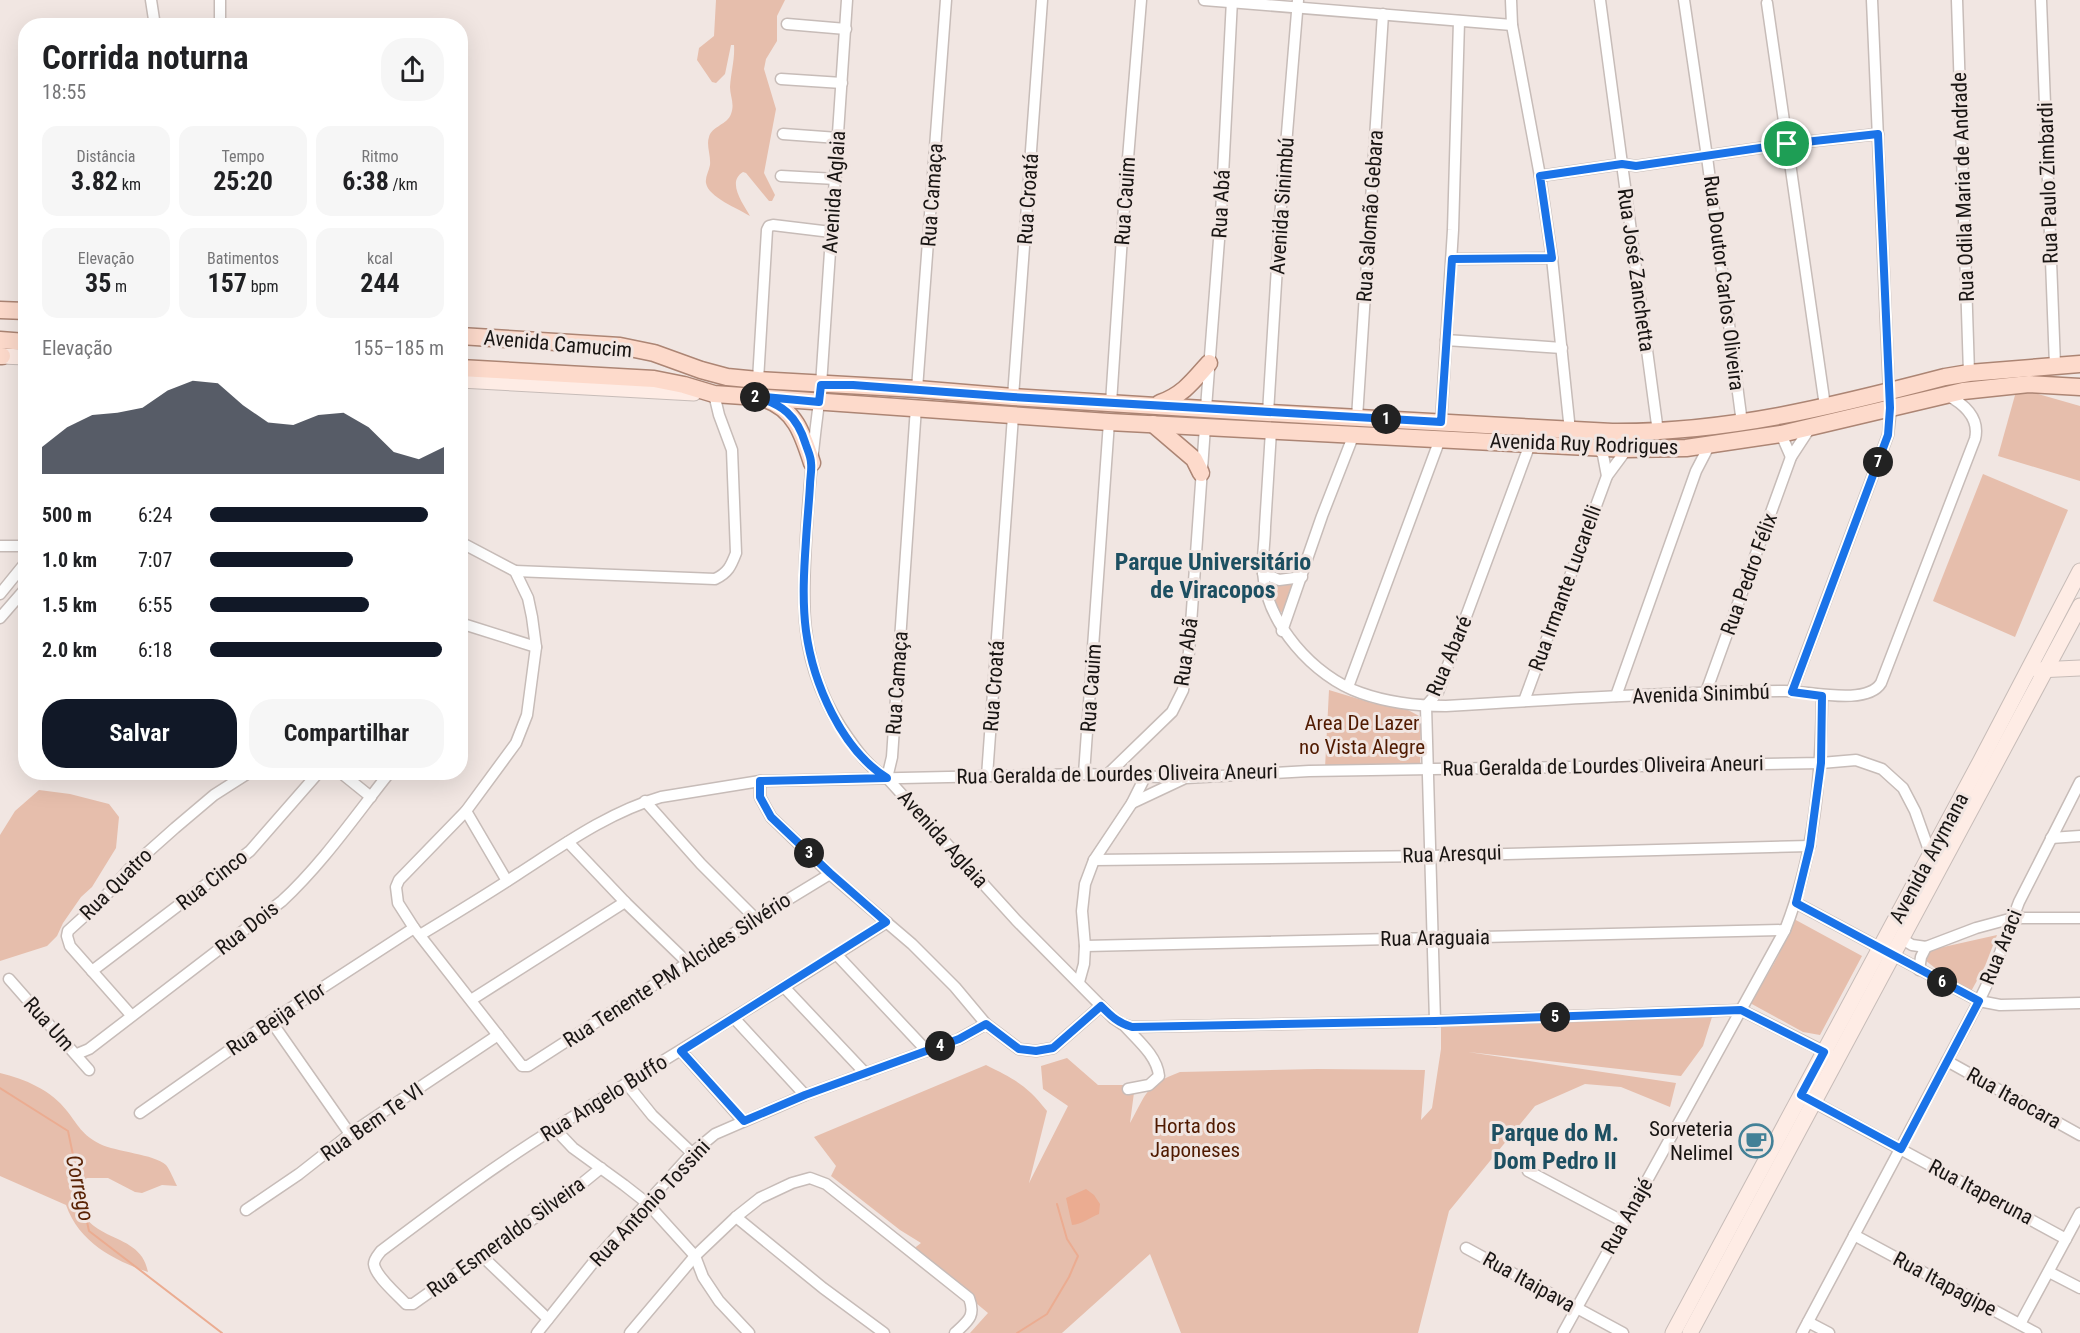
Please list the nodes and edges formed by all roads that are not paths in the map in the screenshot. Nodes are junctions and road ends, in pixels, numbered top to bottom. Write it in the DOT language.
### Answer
graph roads {
  1 [pos="151,0"];
  2 [pos="220,0"];
  3 [pos="848,0"];
  4 [pos="946,0"];
  5 [pos="1042,0"];
  6 [pos="1141,0"];
  7 [pos="1204,0"];
  8 [pos="1511,0"];
  9 [pos="1600,0"];
  10 [pos="1684,0"];
  11 [pos="1872,0"];
  12 [pos="1957,0"];
  13 [pos="2041,0"];
  14 [pos="1232,1"];
  15 [pos="1767,3"];
  16 [pos="1298,4"];
  17 [pos="1383,14"];
  18 [pos="154,18"];
  19 [pos="220,18"];
  20 [pos="1459,21"];
  21 [pos="787,24"];
  22 [pos="1512,25"];
  23 [pos="846,29"];
  24 [pos="781,79"];
  25 [pos="842,83"];
  26 [pos="783,134"];
  27 [pos="1878,134"];
  28 [pos="838,138"];
  29 [pos="1787,144"];
  30 [pos="1707,157"];
  31 [pos="1622,164"];
  32 [pos="781,176"];
  33 [pos="1540,176"];
  34 [pos="836,179"];
  35 [pos="831,232"];
  36 [pos="1552,258"];
  37 [pos="1452,259"];
  38 [pos="0,310"];
  39 [pos="18,311"];
  40 [pos="468,336"];
  41 [pos="1446,340"];
  42 [pos="18,345"];
  43 [pos="1562,348"];
  44 [pos="1,352"];
  45 [pos="18,355"];
  46 [pos="1209,363"];
  47 [pos="2080,364"];
  48 [pos="2055,365"];
  49 [pos="468,368"];
  50 [pos="1969,373"];
  51 [pos="468,380"];
  52 [pos="2080,387"];
  53 [pos="755,388"];
  54 [pos="917,389"];
  55 [pos="820,393"];
  56 [pos="714,394"];
  57 [pos="1946,394"];
  58 [pos="1013,397"];
  59 [pos="1890,400"];
  60 [pos="1111,402"];
  61 [pos="1154,405"];
  62 [pos="1825,406"];
  63 [pos="916,407"];
  64 [pos="1206,408"];
  65 [pos="1268,413"];
  66 [pos="1013,416"];
  67 [pos="1109,422"];
  68 [pos="1742,423"];
  69 [pos="1153,424"];
  70 [pos="1355,426"];
  71 [pos="1205,427"];
  72 [pos="1810,428"];
  73 [pos="1271,431"];
  74 [pos="1441,431"];
  75 [pos="1658,432"];
  76 [pos="1781,434"];
  77 [pos="1572,439"];
  78 [pos="1530,444"];
  79 [pos="1710,444"];
  80 [pos="1598,448"];
  81 [pos="1686,448"];
  82 [pos="1627,449"];
  83 [pos="1791,457"];
  84 [pos="812,463"];
  85 [pos="1696,471"];
  86 [pos="1201,473"];
  87 [pos="1607,476"];
  88 [pos="0,546"];
  89 [pos="18,546"];
  90 [pos="468,546"];
  91 [pos="515,571"];
  92 [pos="2080,571"];
  93 [pos="18,572"];
  94 [pos="1263,573"];
  95 [pos="1302,577"];
  96 [pos="0,594"];
  97 [pos="18,597"];
  98 [pos="2080,606"];
  99 [pos="0,618"];
  100 [pos="468,626"];
  101 [pos="1282,631"];
  102 [pos="536,647"];
  103 [pos="2080,668"];
  104 [pos="2046,670"];
  105 [pos="2028,671"];
  106 [pos="1348,687"];
  107 [pos="1706,692"];
  108 [pos="1792,692"];
  109 [pos="1616,696"];
  110 [pos="1822,696"];
  111 [pos="1524,701"];
  112 [pos="1426,706"];
  113 [pos="1821,763"];
  114 [pos="1427,769"];
  115 [pos="1084,774"];
  116 [pos="1107,775"];
  117 [pos="987,776"];
  118 [pos="1145,777"];
  119 [pos="887,778"];
  120 [pos="1186,778"];
  121 [pos="237,780"];
  122 [pos="312,780"];
  123 [pos="350,780"];
  124 [pos="384,780"];
  125 [pos="760,781"];
  126 [pos="2080,782"];
  127 [pos="371,797"];
  128 [pos="645,801"];
  129 [pos="1132,803"];
  130 [pos="466,811"];
  131 [pos="2080,837"];
  132 [pos="2051,838"];
  133 [pos="568,842"];
  134 [pos="1810,846"];
  135 [pos="1430,856"];
  136 [pos="1937,857"];
  137 [pos="1094,860"];
  138 [pos="830,873"];
  139 [pos="507,881"];
  140 [pos="625,902"];
  141 [pos="1796,903"];
  142 [pos="2013,918"];
  143 [pos="2080,918"];
  144 [pos="756,919"];
  145 [pos="886,922"];
  146 [pos="1785,930"];
  147 [pos="417,932"];
  148 [pos="1432,938"];
  149 [pos="1902,939"];
  150 [pos="1085,946"];
  151 [pos="1926,947"];
  152 [pos="1887,953"];
  153 [pos="837,954"];
  154 [pos="688,963"];
  155 [pos="1919,970"];
  156 [pos="92,971"];
  157 [pos="9,979"];
  158 [pos="1079,982"];
  159 [pos="784,987"];
  160 [pos="471,1000"];
  161 [pos="1979,1001"];
  162 [pos="2080,1003"];
  163 [pos="1101,1006"];
  164 [pos="1741,1010"];
  165 [pos="131,1016"];
  166 [pos="734,1018"];
  167 [pos="271,1021"];
  168 [pos="1435,1021"];
  169 [pos="986,1024"];
  170 [pos="1122,1024"];
  171 [pos="498,1035"];
  172 [pos="681,1051"];
  173 [pos="927,1051"];
  174 [pos="76,1054"];
  175 [pos="1831,1055"];
  176 [pos="1947,1061"];
  177 [pos="89,1070"];
  178 [pos="866,1074"];
  179 [pos="627,1084"];
  180 [pos="1128,1089"];
  181 [pos="805,1095"];
  182 [pos="1801,1095"];
  183 [pos="1815,1103"];
  184 [pos="140,1113"];
  185 [pos="744,1121"];
  186 [pos="554,1128"];
  187 [pos="350,1134"];
  188 [pos="2080,1135"];
  189 [pos="1901,1149"];
  190 [pos="692,1153"];
  191 [pos="601,1167"];
  192 [pos="1528,1171"];
  193 [pos="646,1203"];
  194 [pos="246,1210"];
  195 [pos="2080,1213"];
  196 [pos="736,1217"];
  197 [pos="1624,1222"];
  198 [pos="1854,1235"];
  199 [pos="2067,1239"];
  200 [pos="1466,1248"];
  201 [pos="482,1255"];
  202 [pos="696,1256"];
  203 [pos="2049,1272"];
  204 [pos="2080,1288"];
  205 [pos="409,1305"];
  206 [pos="1577,1308"];
  207 [pos="548,1319"];
  208 [pos="1808,1322"];
  209 [pos="2020,1324"];
  210 [pos="744,1332"];
  211 [pos="537,1333"];
  212 [pos="630,1333"];
  213 [pos="884,1333"];
  214 [pos="956,1333"];
  215 [pos="1563,1333"];
  216 [pos="1623,1333"];
  217 [pos="1673,1333"];
  218 [pos="1690,1333"];
  219 [pos="1802,1333"];
  220 [pos="1829,1333"];
  221 [pos="2036,1333"];
  1 -- 18 [label="street"];
  2 -- 19 [label="street"];
  3 -- 23 [label="street, Avenida Aglaia"];
  4 -- 54 [label="street, Rua Camaça"];
  5 -- 58 [label="street, Rua Croatá"];
  6 -- 60 [label="street, Rua Cauim"];
  7 -- 14 [label="street"];
  8 -- 22 [label="street"];
  9 -- 31 [label="street, Rua José Zanchetta"];
  10 -- 30 [label="street, Rua Doutor Carlos Oliveira"];
  11 -- 27 [label="street"];
  12 -- 50 [label="street, Rua Odila Maria de Andrade"];
  13 -- 48 [label="street, Rua Paulo Zimbardi"];
  14 -- 16 [label="street"];
  14 -- 46 [label="street, Rua Abá"];
  15 -- 29 [label="street"];
  16 -- 17 [label="street"];
  16 -- 65 [label="street, Avenida Sinimbú"];
  17 -- 20 [label="street"];
  17 -- 70 [label="street, Rua Salomão Gebara"];
  20 -- 22 [label="street"];
  20 -- 37 [label="street"];
  21 -- 23 [label="street"];
  22 -- 33 [label="street"];
  23 -- 25 [label="street, Avenida Aglaia"];
  24 -- 25 [label="street"];
  25 -- 28 [label="street, Avenida Aglaia"];
  26 -- 28 [label="street"];
  27 -- 29 [label="street"];
  27 -- 59 [label="street"];
  28 -- 34 [label="street, Avenida Aglaia"];
  29 -- 30 [label="street"];
  29 -- 62 [label="street"];
  30 -- 31 [label="street"];
  30 -- 68 [label="street, Rua Doutor Carlos Oliveira"];
  31 -- 33 [label="street"];
  31 -- 75 [label="street, Rua José Zanchetta"];
  32 -- 34 [label="street"];
  33 -- 36 [label="street"];
  34 -- 35 [label="street, Avenida Aglaia"];
  35 -- 53 [label="street"];
  35 -- 55 [label="street, Avenida Aglaia"];
  36 -- 37 [label="street"];
  36 -- 43 [label="street"];
  37 -- 41 [label="street"];
  38 -- 39 [label="main road"];
  40 -- 53 [label="main road, Avenida Camucim"];
  41 -- 43 [label="street"];
  41 -- 74 [label="street"];
  42 -- 44 [label="main road"];
  43 -- 77 [label="street"];
  44 -- 45 [label="main road"];
  46 -- 61 [label="main road"];
  46 -- 64 [label="street, Rua Abá"];
  47 -- 48 [label="main road, Avenida Ruy Rodrigues"];
  48 -- 50 [label="main road, Avenida Ruy Rodrigues"];
  49 -- 56 [label="main road, Avenida Camucim"];
  50 -- 59 [label="main road, Avenida Ruy Rodrigues"];
  51 -- 56 [label="main road, Avenida Camucim"];
  52 -- 57 [label="main road, Avenida Ruy Rodrigues"];
  53 -- 55 [label="main road, Avenida Camucim"];
  53 -- 56 [label="main road, Avenida Camucim"];
  53 -- 84 [label="main road"];
  54 -- 55 [label="main road, Avenida Camucim"];
  54 -- 58 [label="main road, Avenida Camucim"];
  55 -- 63 [label="main road, Avenida Camucim"];
  55 -- 84 [label="street, Avenida Aglaia"];
  56 -- 91 [label="street"];
  57 -- 59 [label="main road, Avenida Ruy Rodrigues"];
  57 -- 110 [label="street, Avenida Sinimbú"];
  58 -- 60 [label="main road, Avenida Camucim"];
  58 -- 66 [label="main road"];
  59 -- 62 [label="main road, Avenida Ruy Rodrigues"];
  59 -- 72 [label="main road, Avenida Ruy Rodrigues"];
  59 -- 108 [label="street"];
  60 -- 61 [label="main road, Avenida Camucim"];
  61 -- 64 [label="main road, Avenida Ruy Rodrigues"];
  62 -- 68 [label="main road, Avenida Ruy Rodrigues"];
  63 -- 66 [label="main road, Avenida Camucim"];
  63 -- 119 [label="street, Rua Camaça"];
  64 -- 65 [label="main road, Avenida Ruy Rodrigues"];
  64 -- 71 [label="main road"];
  65 -- 70 [label="main road, Avenida Ruy Rodrigues"];
  65 -- 73 [label="main road"];
  66 -- 67 [label="main road, Avenida Camucim"];
  66 -- 117 [label="street, Rua Croatá"];
  67 -- 69 [label="main road, Avenida Camucim"];
  67 -- 115 [label="street, Rua Cauim"];
  68 -- 75 [label="main road, Avenida Ruy Rodrigues"];
  69 -- 71 [label="main road, Avenida Ruy Rodrigues"];
  69 -- 86 [label="main road"];
  70 -- 73 [label="main road, Avenida Ruy Rodrigues"];
  70 -- 74 [label="main road, Avenida Ruy Rodrigues"];
  70 -- 95 [label="street, Rua Salomão Gebara"];
  71 -- 73 [label="main road, Avenida Ruy Rodrigues"];
  71 -- 86 [label="street, Rua Abã"];
  72 -- 76 [label="main road, Avenida Ruy Rodrigues"];
  72 -- 83 [label="street, Rua Pedro Félix"];
  73 -- 94 [label="street, Avenida Sinimbú"];
  74 -- 77 [label="main road, Avenida Ruy Rodrigues"];
  74 -- 78 [label="main road, Avenida Ruy Rodrigues"];
  74 -- 106 [label="street"];
  75 -- 77 [label="main road, Avenida Ruy Rodrigues"];
  76 -- 79 [label="main road, Avenida Ruy Rodrigues"];
  76 -- 83 [label="street"];
  77 -- 78 [label="main road, Avenida Ruy Rodrigues"];
  77 -- 80 [label="main road, Avenida Ruy Rodrigues"];
  78 -- 112 [label="street, Rua Abaré"];
  79 -- 81 [label="main road, Avenida Ruy Rodrigues"];
  79 -- 85 [label="street"];
  80 -- 82 [label="main road, Avenida Ruy Rodrigues"];
  80 -- 87 [label="street"];
  81 -- 82 [label="main road, Avenida Ruy Rodrigues"];
  81 -- 85 [label="street"];
  82 -- 87 [label="street, Rua Irmante Lucarelli"];
  83 -- 107 [label="street, Rua Pedro Félix"];
  84 -- 119 [label="street, Avenida Aglaia"];
  85 -- 109 [label="street"];
  86 -- 116 [label="street, Rua Abã"];
  87 -- 111 [label="street, Rua Irmante Lucarelli"];
  88 -- 89 [label="street"];
  90 -- 91 [label="street"];
  91 -- 102 [label="street"];
  92 -- 105 [label="main road, Avenida Arymana"];
  93 -- 96 [label="street"];
  94 -- 95 [label="street"];
  94 -- 101 [label="street, Avenida Sinimbú"];
  95 -- 101 [label="street, Rua Salomão Gebara"];
  97 -- 99 [label="street"];
  98 -- 104 [label="main road, Avenida Arymana"];
  100 -- 102 [label="street"];
  101 -- 106 [label="street, Avenida Sinimbú"];
  102 -- 130 [label="street"];
  103 -- 104 [label="main road"];
  104 -- 105 [label="main road"];
  104 -- 136 [label="main road, Avenida Arymana"];
  105 -- 136 [label="main road, Avenida Arymana"];
  106 -- 112 [label="street, Avenida Sinimbú"];
  107 -- 108 [label="street, Avenida Sinimbú"];
  107 -- 109 [label="street, Avenida Sinimbú"];
  108 -- 110 [label="street, Avenida Sinimbú"];
  109 -- 111 [label="street, Avenida Sinimbú"];
  110 -- 113 [label="street, Rua Anajé"];
  111 -- 112 [label="street, Avenida Sinimbú"];
  112 -- 114 [label="street, Rua Abaré"];
  113 -- 114 [label="street, Rua Geralda de Lourdes Oliveira Aneuri"];
  113 -- 134 [label="street, Rua Anajé"];
  113 -- 136 [label="street, Rua Geralda de Lourdes Oliveira Aneuri"];
  114 -- 120 [label="street, Rua Geralda de Lourdes Oliveira Aneuri"];
  114 -- 135 [label="street, Rua Abaré"];
  115 -- 116 [label="street, Rua Geralda de Lourdes Oliveira Aneuri"];
  115 -- 117 [label="street, Rua Geralda de Lourdes Oliveira Aneuri"];
  116 -- 118 [label="street, Rua Geralda de Lourdes Oliveira Aneuri"];
  117 -- 119 [label="street, Rua Geralda de Lourdes Oliveira Aneuri"];
  118 -- 120 [label="street, Rua Geralda de Lourdes Oliveira Aneuri"];
  118 -- 129 [label="street"];
  119 -- 125 [label="street, Rua Geralda de Lourdes Oliveira Aneuri"];
  119 -- 158 [label="street, Avenida Aglaia"];
  120 -- 129 [label="street"];
  121 -- 156 [label="street, Rua Quatro"];
  122 -- 156 [label="street, Rua Cinco"];
  123 -- 127 [label="street"];
  124 -- 127 [label="street, Rua Dois"];
  125 -- 128 [label="street, Rua Geralda de Lourdes Oliveira Aneuri"];
  125 -- 138 [label="street"];
  126 -- 132 [label="street, Rua Araci"];
  127 -- 165 [label="street, Rua Dois"];
  128 -- 133 [label="street, Rua Geralda de Lourdes Oliveira Aneuri"];
  128 -- 144 [label="street"];
  129 -- 137 [label="street"];
  130 -- 139 [label="street"];
  130 -- 147 [label="street"];
  131 -- 132 [label="street"];
  132 -- 142 [label="street, Rua Araci"];
  133 -- 139 [label="street, Rua Geralda de Lourdes Oliveira Aneuri"];
  133 -- 140 [label="street"];
  134 -- 135 [label="street, Rua Aresqui"];
  134 -- 141 [label="street, Rua Anajé"];
  135 -- 137 [label="street, Rua Aresqui"];
  135 -- 148 [label="street, Rua Abaré"];
  136 -- 149 [label="main road, Avenida Arymana"];
  136 -- 152 [label="main road, Avenida Arymana"];
  137 -- 150 [label="street"];
  138 -- 144 [label="street, Rua Tenente PM Alcides Silvério"];
  138 -- 145 [label="street"];
  139 -- 147 [label="street, Rua Geralda de Lourdes Oliveira Aneuri"];
  140 -- 154 [label="street"];
  140 -- 160 [label="street"];
  141 -- 146 [label="street, Rua Anajé"];
  141 -- 152 [label="street"];
  142 -- 143 [label="street"];
  142 -- 151 [label="street"];
  142 -- 161 [label="street, Rua Araci"];
  144 -- 154 [label="street, Rua Tenente PM Alcides Silvério"];
  145 -- 153 [label="street, Rua Angelo Buffo"];
  145 -- 169 [label="street"];
  146 -- 148 [label="street, Rua Araguaia"];
  146 -- 164 [label="street, Rua Anajé"];
  147 -- 160 [label="street"];
  147 -- 167 [label="street, Rua Beija Flor"];
  148 -- 150 [label="street, Rua Araguaia"];
  148 -- 168 [label="street, Rua Abaré"];
  149 -- 151 [label="street"];
  149 -- 152 [label="main road, Avenida Arymana"];
  150 -- 158 [label="street"];
  151 -- 155 [label="street"];
  152 -- 155 [label="street"];
  152 -- 175 [label="main road, Avenida Arymana"];
  153 -- 159 [label="street, Rua Angelo Buffo"];
  153 -- 173 [label="street"];
  154 -- 171 [label="street, Rua Tenente PM Alcides Silvério"];
  155 -- 161 [label="street"];
  156 -- 165 [label="street, Rua Quatro"];
  157 -- 174 [label="street, Rua Um"];
  158 -- 163 [label="street, Avenida Aglaia"];
  159 -- 166 [label="street, Rua Angelo Buffo"];
  159 -- 178 [label="street"];
  160 -- 171 [label="street"];
  161 -- 162 [label="street"];
  161 -- 176 [label="street, Rua Araci"];
  163 -- 169 [label="street"];
  163 -- 170 [label="street, Avenida Aglaia"];
  164 -- 168 [label="street"];
  164 -- 175 [label="street"];
  164 -- 197 [label="street, Rua Anajé"];
  165 -- 174 [label="street, Rua Dois"];
  166 -- 172 [label="street, Rua Angelo Buffo"];
  166 -- 181 [label="street"];
  167 -- 184 [label="street, Rua Beija Flor"];
  167 -- 187 [label="street"];
  168 -- 170 [label="street"];
  169 -- 173 [label="street, Rua Antonio Tossini"];
  170 -- 180 [label="street, Avenida Aglaia"];
  171 -- 187 [label="street, Rua Bem Te VI"];
  172 -- 179 [label="street, Rua Angelo Buffo"];
  172 -- 185 [label="street"];
  173 -- 178 [label="street, Rua Antonio Tossini"];
  174 -- 177 [label="street, Rua Um"];
  175 -- 182 [label="main road, Avenida Arymana"];
  175 -- 183 [label="main road, Avenida Arymana"];
  176 -- 188 [label="street, Rua Itaocara"];
  176 -- 189 [label="street, Rua Araci"];
  178 -- 181 [label="street, Rua Antonio Tossini"];
  179 -- 186 [label="street, Rua Angelo Buffo"];
  179 -- 190 [label="street"];
  181 -- 185 [label="street, Rua Antonio Tossini"];
  182 -- 183 [label="street, Rua Itaperuna"];
  182 -- 217 [label="main road, Avenida Arymana"];
  183 -- 189 [label="street, Rua Itaperuna"];
  183 -- 218 [label="main road, Avenida Arymana"];
  185 -- 190 [label="street, Rua Antonio Tossini"];
  186 -- 191 [label="street"];
  186 -- 205 [label="street, Rua Angelo Buffo"];
  187 -- 194 [label="street, Rua Bem Te VI"];
  189 -- 198 [label="street, Rua Araci"];
  189 -- 199 [label="street, Rua Itaperuna"];
  190 -- 193 [label="street, Rua Antonio Tossini"];
  191 -- 193 [label="street"];
  191 -- 201 [label="street, Rua Esmeraldo Silveira"];
  192 -- 197 [label="street"];
  193 -- 202 [label="street"];
  193 -- 207 [label="street, Rua Antonio Tossini"];
  195 -- 199 [label="street"];
  196 -- 202 [label="street"];
  196 -- 213 [label="street"];
  196 -- 214 [label="street"];
  197 -- 206 [label="street, Rua Anajé"];
  198 -- 208 [label="street, Rua Araci"];
  198 -- 209 [label="street, Rua Itapagipe"];
  199 -- 203 [label="street"];
  200 -- 206 [label="street, Rua Itaipava"];
  201 -- 205 [label="street, Rua Esmeraldo Silveira"];
  201 -- 207 [label="street"];
  202 -- 210 [label="street"];
  202 -- 212 [label="street"];
  203 -- 204 [label="street"];
  203 -- 209 [label="street"];
  206 -- 215 [label="street, Rua Anajé"];
  206 -- 216 [label="street, Rua Itaipava"];
  207 -- 211 [label="street, Rua Antonio Tossini"];
  208 -- 219 [label="street, Rua Araci"];
  208 -- 220 [label="street"];
  209 -- 221 [label="street, Rua Itapagipe"];
}
